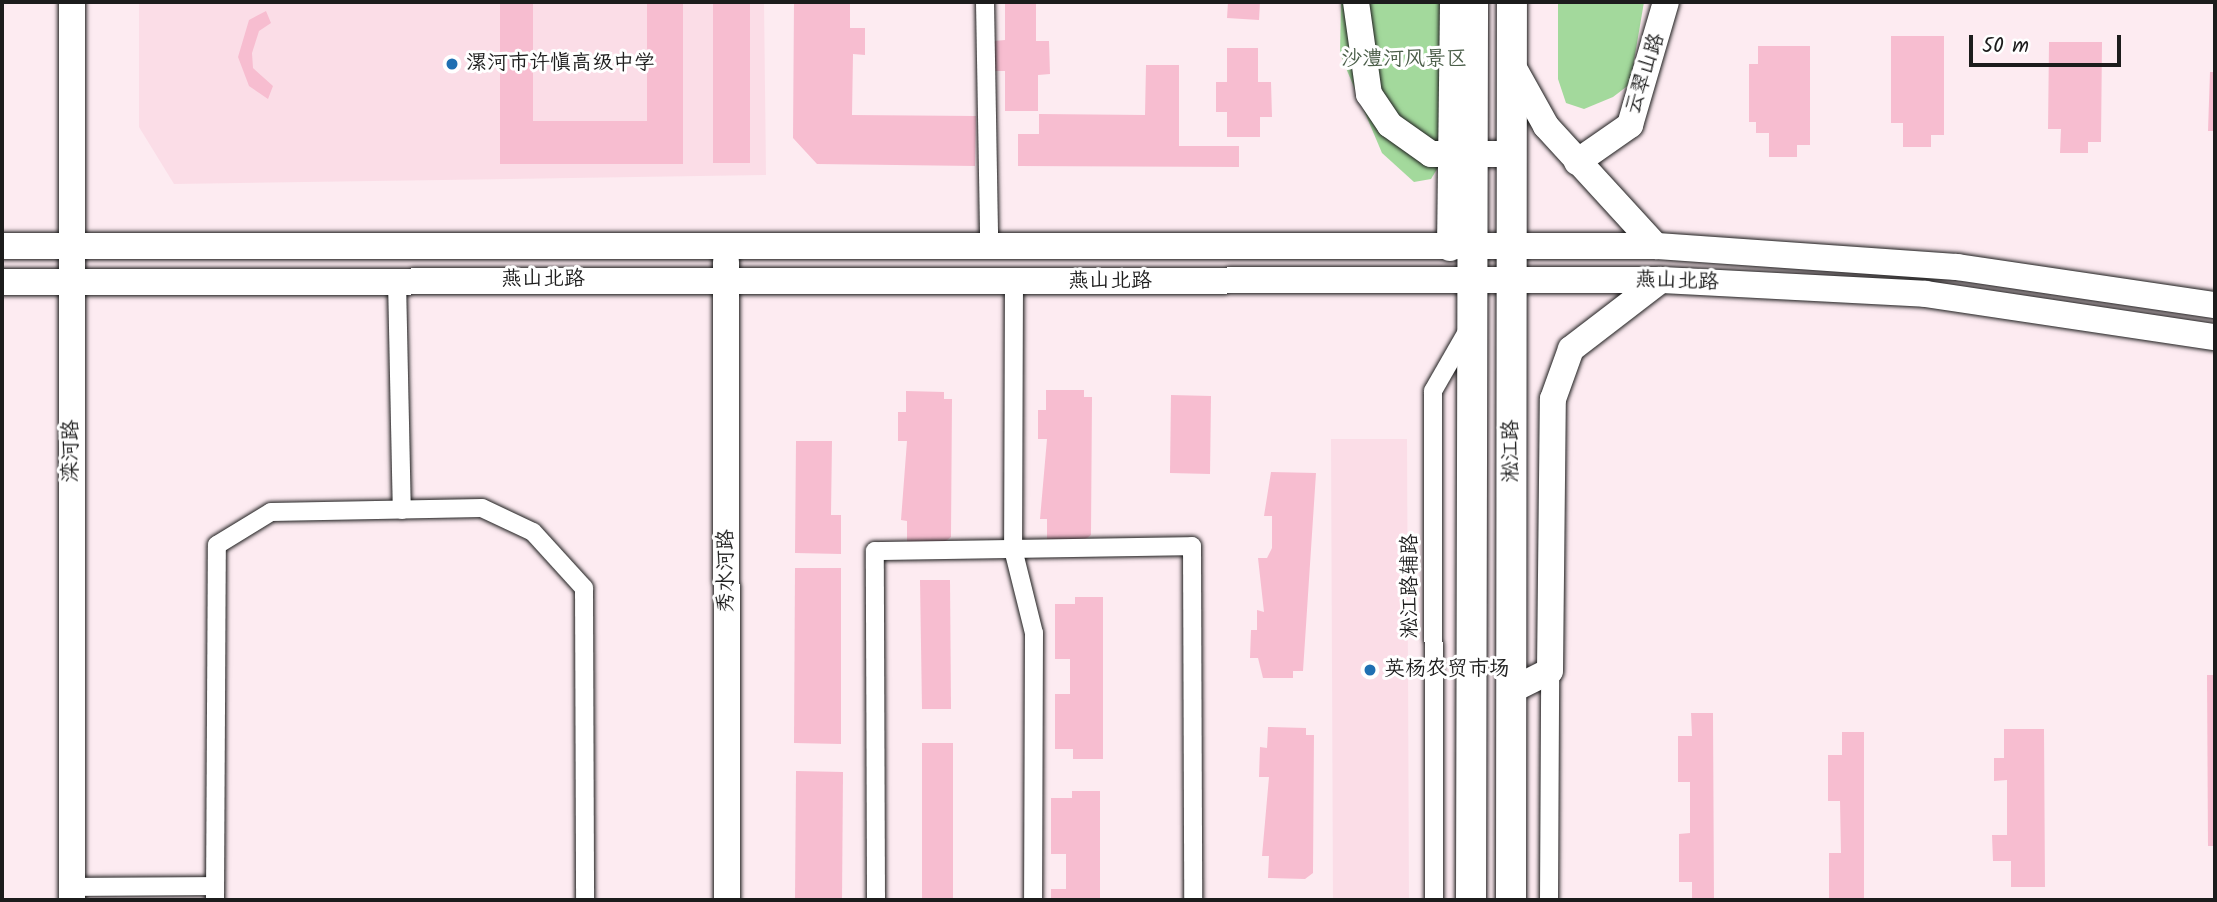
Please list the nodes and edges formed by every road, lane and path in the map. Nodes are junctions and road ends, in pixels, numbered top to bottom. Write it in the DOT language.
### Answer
graph roads {
  1 [pos="72,2"];
  2 [pos="985,2"];
  3 [pos="1356,2"];
  4 [pos="1453,2"];
  5 [pos="1473,2"];
  6 [pos="1512,2"];
  7 [pos="1666,2"];
  8 [pos="1511,63"];
  9 [pos="1461,154"];
  10 [pos="1511,154"];
  11 [pos="1577,162"];
  12 [pos="727,243"];
  13 [pos="989,243"];
  14 [pos="2,246"];
  15 [pos="72,246"];
  16 [pos="1657,246"];
  17 [pos="1461,248"];
  18 [pos="1511,249"];
  19 [pos="397,280"];
  20 [pos="726,280"];
  21 [pos="1472,280"];
  22 [pos="1511,280"];
  23 [pos="1661,280"];
  24 [pos="2,282"];
  25 [pos="72,282"];
  26 [pos="1014,282"];
  27 [pos="2215,305"];
  28 [pos="1472,324"];
  29 [pos="2215,337"];
  30 [pos="402,510"];
  31 [pos="1013,549"];
  32 [pos="1550,671"];
  33 [pos="1513,690"];
  34 [pos="215,893"];
  35 [pos="72,894"];
  36 [pos="585,900"];
  37 [pos="727,900"];
  38 [pos="876,900"];
  39 [pos="1033,900"];
  40 [pos="1193,900"];
  41 [pos="1434,900"];
  42 [pos="1471,900"];
  43 [pos="1511,900"];
  44 [pos="1549,900"];
  1 -- 15 [label="street, 滦河路"];
  2 -- 13 [label="street"];
  3 -- 9 [label="street"];
  4 -- 9 [label="street"];
  5 -- 9 [label="main road, 淞江路"];
  6 -- 8 [label="main road, 淞江路"];
  7 -- 11 [label="street, 云翠山路"];
  8 -- 10 [label="main road, 淞江路"];
  8 -- 11 [label="street"];
  9 -- 10 [label="street"];
  9 -- 17 [label="main road, 淞江路"];
  10 -- 18 [label="main road, 淞江路"];
  11 -- 16 [label="street"];
  12 -- 13 [label="street, 燕山北路"];
  12 -- 15 [label="street, 燕山北路"];
  12 -- 20 [label="street, 秀水河路"];
  13 -- 17 [label="street, 燕山北路"];
  14 -- 15 [label="street, 燕山北路"];
  15 -- 25 [label="street, 滦河路"];
  16 -- 18 [label="street, 燕山北路"];
  16 -- 27 [label="street, 燕山北路"];
  17 -- 18 [label="street, 燕山北路"];
  17 -- 21 [label="main road, 淞江路"];
  18 -- 22 [label="main road, 淞江路"];
  19 -- 20 [label="street, 燕山北路"];
  19 -- 25 [label="street, 燕山北路"];
  19 -- 30 [label="street"];
  20 -- 26 [label="street, 燕山北路"];
  20 -- 37 [label="street, 秀水河路"];
  21 -- 22 [label="street, 燕山北路"];
  21 -- 26 [label="street, 燕山北路"];
  21 -- 28 [label="main road, 淞江路"];
  22 -- 23 [label="street, 燕山北路"];
  22 -- 33 [label="main road, 淞江路"];
  23 -- 29 [label="street, 燕山北路"];
  23 -- 32 [label="street"];
  24 -- 25 [label="street, 燕山北路"];
  25 -- 35 [label="street, 滦河路"];
  26 -- 31 [label="street"];
  28 -- 41 [label="street, 淞江路辅路"];
  28 -- 42 [label="main road, 淞江路"];
  30 -- 34 [label="street"];
  30 -- 36 [label="street"];
  31 -- 38 [label="street"];
  31 -- 39 [label="street"];
  31 -- 40 [label="street"];
  32 -- 33 [label="street"];
  32 -- 44 [label="street"];
  33 -- 43 [label="main road, 淞江路"];
  34 -- 35 [label="street"];
}
